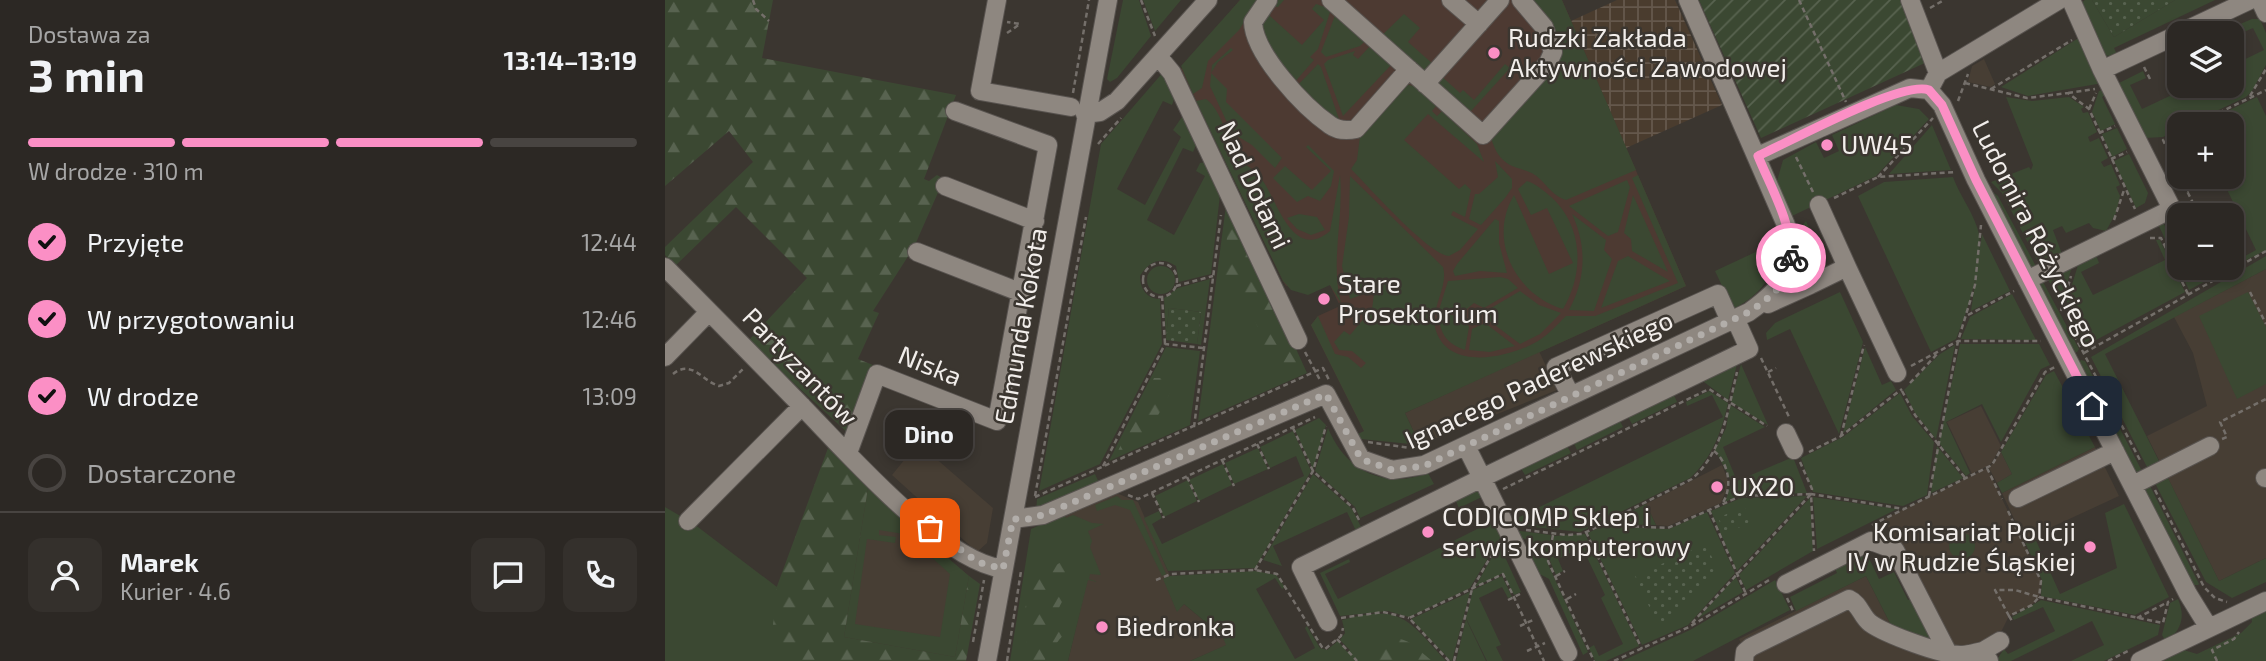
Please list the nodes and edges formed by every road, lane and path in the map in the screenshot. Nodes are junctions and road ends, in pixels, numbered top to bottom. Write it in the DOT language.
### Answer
graph roads {
  1 [pos="753,0"];
  2 [pos="997,0"];
  3 [pos="1089,0"];
  4 [pos="1108,0"];
  5 [pos="1141,0"];
  6 [pos="1208,0"];
  7 [pos="1268,0"];
  8 [pos="1331,0"];
  9 [pos="1451,0"];
  10 [pos="1500,0"];
  11 [pos="1521,0"];
  12 [pos="1688,0"];
  13 [pos="1799,0"];
  14 [pos="1944,0"];
  15 [pos="2059,0"];
  16 [pos="2071,0"];
  17 [pos="2250,0"];
  18 [pos="2260,0"];
  19 [pos="1917,6"];
  20 [pos="2266,13"];
  21 [pos="769,21"];
  22 [pos="2205,21"];
  23 [pos="1006,22"];
  24 [pos="1479,24"];
  25 [pos="1163,27"];
  26 [pos="2081,34"];
  27 [pos="1155,36"];
  28 [pos="1000,38"];
  29 [pos="2167,39"];
  30 [pos="1153,51"];
  31 [pos="1971,65"];
  32 [pos="2144,66"];
  33 [pos="1409,69"];
  34 [pos="2266,69"];
  35 [pos="2102,70"];
  36 [pos="1938,73"];
  37 [pos="2150,79"];
  38 [pos="1965,83"];
  39 [pos="1425,84"];
  40 [pos="1991,89"];
  41 [pos="1929,90"];
  42 [pos="2266,90"];
  43 [pos="2068,93"];
  44 [pos="2248,99"];
  45 [pos="1847,105"];
  46 [pos="1129,109"];
  47 [pos="1950,109"];
  48 [pos="2089,109"];
  49 [pos="1078,110"];
  50 [pos="955,111"];
  51 [pos="2221,112"];
  52 [pos="1789,142"];
  53 [pos="1758,156"];
  54 [pos="1096,157"];
  55 [pos="1955,172"];
  56 [pos="1878,177"];
  57 [pos="945,186"];
  58 [pos="2124,188"];
  59 [pos="2191,189"];
  60 [pos="2187,191"];
  61 [pos="2168,203"];
  62 [pos="2193,203"];
  63 [pos="2132,204"];
  64 [pos="1819,205"];
  65 [pos="1087,211"];
  66 [pos="1222,211"];
  67 [pos="2167,219"];
  68 [pos="1035,222"];
  69 [pos="1981,225"];
  70 [pos="2139,237"];
  71 [pos="2102,241"];
  72 [pos="1791,244"];
  73 [pos="2266,251"];
  74 [pos="917,252"];
  75 [pos="2244,263"];
  76 [pos="665,267"];
  77 [pos="1847,267"];
  78 [pos="2072,274"];
  79 [pos="1213,276"];
  80 [pos="2213,280"];
  81 [pos="1810,285"];
  82 [pos="2021,285"];
  83 [pos="1176,286"];
  84 [pos="2250,292"];
  85 [pos="1022,293"];
  86 [pos="2188,294"];
  87 [pos="1162,296"];
  88 [pos="2056,301"];
  89 [pos="2061,311"];
  90 [pos="709,312"];
  91 [pos="1968,315"];
  92 [pos="2264,315"];
  93 [pos="1738,317"];
  94 [pos="2067,321"];
  95 [pos="2266,324"];
  96 [pos="2073,332"];
  97 [pos="1298,340"];
  98 [pos="1958,341"];
  99 [pos="2041,341"];
  100 [pos="1165,344"];
  101 [pos="1864,345"];
  102 [pos="1203,348"];
  103 [pos="1759,352"];
  104 [pos="1939,352"];
  105 [pos="2084,353"];
  106 [pos="1737,355"];
  107 [pos="665,357"];
  108 [pos="754,357"];
  109 [pos="2055,367"];
  110 [pos="1776,368"];
  111 [pos="1316,372"];
  112 [pos="1768,372"];
  113 [pos="674,374"];
  114 [pos="1899,381"];
  115 [pos="1330,392"];
  116 [pos="1570,394"];
  117 [pos="2266,399"];
  118 [pos="1730,403"];
  119 [pos="802,406"];
  120 [pos="1325,419"];
  121 [pos="1194,426"];
  122 [pos="1767,426"];
  123 [pos="1293,428"];
  124 [pos="1332,428"];
  125 [pos="1790,429"];
  126 [pos="1841,436"];
  127 [pos="1359,441"];
  128 [pos="1937,442"];
  129 [pos="1257,444"];
  130 [pos="1466,446"];
  131 [pos="2210,446"];
  132 [pos="1422,450"];
  133 [pos="1713,450"];
  134 [pos="1798,450"];
  135 [pos="2115,451"];
  136 [pos="848,453"];
  137 [pos="1222,460"];
  138 [pos="1103,466"];
  139 [pos="1987,468"];
  140 [pos="1269,469"];
  141 [pos="1313,471"];
  142 [pos="1187,477"];
  143 [pos="1482,478"];
  144 [pos="1966,479"];
  145 [pos="2141,481"];
  146 [pos="1234,486"];
  147 [pos="1152,493"];
  148 [pos="1126,494"];
  149 [pos="1811,494"];
  150 [pos="1491,495"];
  151 [pos="1034,496"];
  152 [pos="1929,497"];
  153 [pos="2018,498"];
  154 [pos="1199,502"];
  155 [pos="1723,504"];
  156 [pos="1905,509"];
  157 [pos="1708,510"];
  158 [pos="1164,518"];
  159 [pos="1021,519"];
  160 [pos="688,521"];
  161 [pos="1601,525"];
  162 [pos="1507,528"];
  163 [pos="1863,529"];
  164 [pos="1586,532"];
  165 [pos="1553,534"];
  166 [pos="1366,535"];
  167 [pos="1815,554"];
  168 [pos="978,562"];
  169 [pos="1012,568"];
  170 [pos="1255,570"];
  171 [pos="1566,571"];
  172 [pos="1737,574"];
  173 [pos="1555,577"];
  174 [pos="1156,580"];
  175 [pos="1782,583"];
  176 [pos="1287,588"];
  177 [pos="1472,589"];
  178 [pos="1282,591"];
  179 [pos="1522,593"];
  180 [pos="1576,594"];
  181 [pos="1746,594"];
  182 [pos="1514,597"];
  183 [pos="2039,597"];
  184 [pos="2173,599"];
  185 [pos="1508,600"];
  186 [pos="1566,600"];
  187 [pos="2168,601"];
  188 [pos="2266,601"];
  189 [pos="2241,606"];
  190 [pos="2009,616"];
  191 [pos="1409,618"];
  192 [pos="2136,618"];
  193 [pos="1534,620"];
  194 [pos="1584,621"];
  195 [pos="2012,621"];
  196 [pos="1328,622"];
  197 [pos="1308,623"];
  198 [pos="1799,623"];
  199 [pos="1526,624"];
  200 [pos="1577,624"];
  201 [pos="1302,626"];
  202 [pos="1520,626"];
  203 [pos="1689,627"];
  204 [pos="2209,628"];
  205 [pos="1338,639"];
  206 [pos="2000,641"];
  207 [pos="1545,643"];
  208 [pos="1595,643"];
  209 [pos="1537,646"];
  210 [pos="1587,647"];
  211 [pos="972,649"];
  212 [pos="1642,649"];
  213 [pos="1527,651"];
  214 [pos="1568,653"];
  215 [pos="1948,653"];
  216 [pos="1986,656"];
  217 [pos="987,661"];
  218 [pos="1007,661"];
  219 [pos="1356,661"];
  220 [pos="1449,661"];
  221 [pos="1454,661"];
  222 [pos="1544,661"];
  223 [pos="1594,661"];
  224 [pos="1614,661"];
  225 [pos="1744,661"];
  226 [pos="2140,661"];
  227 [pos="2217,661"];
  1 -- 21 [label="path"];
  2 -- 49 [label="street"];
  3 -- 49 [label="path"];
  4 -- 49 [label="street, Edmunda Kokota"];
  5 -- 27 [label="path"];
  6 -- 30 [label="street"];
  7 -- 33 [label="street"];
  8 -- 33 [label="street"];
  9 -- 24 [label="street"];
  10 -- 24 [label="street"];
  11 -- 39 [label="street"];
  12 -- 53 [label="street, Ignacego Paderewskiego"];
  13 -- 45 [label="path"];
  14 -- 19 [label="path"];
  15 -- 36 [label="street"];
  16 -- 35 [label="street"];
  17 -- 22 [label="street"];
  18 -- 20 [label="street"];
  19 -- 36 [label="street"];
  23 -- 28 [label="path"];
  24 -- 39 [label="street"];
  25 -- 27 [label="path"];
  26 -- 40 [label="path"];
  27 -- 30 [label="path"];
  29 -- 35 [label="street"];
  30 -- 49 [label="street"];
  30 -- 97 [label="street, Nad Dołami"];
  31 -- 38 [label="path"];
  32 -- 37 [label="path"];
  33 -- 39 [label="street"];
  34 -- 44 [label="path"];
  35 -- 61 [label="street"];
  36 -- 41 [label="street"];
  38 -- 40 [label="path"];
  38 -- 47 [label="path"];
  40 -- 43 [label="path"];
  41 -- 47 [label="street, Ludomira Różyckiego"];
  41 -- 52 [label="street"];
  42 -- 44 [label="path"];
  43 -- 48 [label="path"];
  43 -- 48 [label="path"];
  44 -- 51 [label="path"];
  46 -- 54 [label="path"];
  47 -- 56 [label="path"];
  47 -- 82 [label="street, Ludomira Różyckiego"];
  48 -- 58 [label="path"];
  49 -- 159 [label="street, Edmunda Kokota"];
  50 -- 68 [label="street, Niska"];
  52 -- 53 [label="street"];
  52 -- 64 [label="path"];
  53 -- 72 [label="street, Ignacego Paderewskiego"];
  55 -- 56 [label="path"];
  56 -- 64 [label="path"];
  57 -- 68 [label="street"];
  58 -- 63 [label="path"];
  58 -- 71 [label="path"];
  59 -- 60 [label="path"];
  60 -- 62 [label="path"];
  64 -- 77 [label="street"];
  65 -- 151 [label="path"];
  66 -- 79 [label="path"];
  67 -- 71 [label="street"];
  68 -- 85 [label="street, Niska"];
  69 -- 91 [label="path"];
  70 -- 86 [label="path"];
  71 -- 82 [label="street"];
  72 -- 81 [label="street"];
  72 -- 93 [label="street, Ignacego Paderewskiego"];
  73 -- 75 [label="path"];
  74 -- 85 [label="street"];
  76 -- 90 [label="street, Partyzantów"];
  77 -- 81 [label="street"];
  77 -- 114 [label="street"];
  78 -- 89 [label="path"];
  79 -- 83 [label="path"];
  79 -- 102 [label="path"];
  80 -- 86 [label="path"];
  81 -- 93 [label="street"];
  82 -- 91 [label="path"];
  82 -- 135 [label="street, Ludomira Różyckiego"];
  83 -- 87 [label="path"];
  83 -- 87 [label="path"];
  84 -- 92 [label="path"];
  85 -- 136 [label="street, Niska"];
  86 -- 105 [label="path"];
  87 -- 100 [label="path"];
  88 -- 89 [label="path"];
  89 -- 94 [label="path"];
  90 -- 107 [label="street"];
  90 -- 108 [label="street, Partyzantów"];
  91 -- 98 [label="path"];
  92 -- 95 [label="path"];
  93 -- 106 [label="street"];
  93 -- 116 [label="street, Ignacego Paderewskiego"];
  93 -- 116 [label="street"];
  96 -- 105 [label="path"];
  97 -- 111 [label="path"];
  98 -- 99 [label="path"];
  98 -- 104 [label="path"];
  98 -- 128 [label="path"];
  100 -- 102 [label="path"];
  100 -- 138 [label="path"];
  101 -- 126 [label="path"];
  102 -- 121 [label="path"];
  103 -- 112 [label="path"];
  104 -- 114 [label="path"];
  104 -- 114 [label="path"];
  105 -- 145 [label="path"];
  106 -- 118 [label="path"];
  106 -- 143 [label="street"];
  108 -- 113 [label="path"];
  108 -- 119 [label="street, Partyzantów"];
  109 -- 139 [label="path"];
  110 -- 112 [label="path"];
  111 -- 115 [label="path"];
  111 -- 115 [label="path"];
  111 -- 121 [label="path"];
  112 -- 125 [label="path"];
  114 -- 126 [label="path"];
  114 -- 128 [label="path"];
  115 -- 130 [label="street, Ignacego Paderewskiego"];
  115 -- 159 [label="street"];
  116 -- 130 [label="street, Ignacego Paderewskiego"];
  117 -- 131 [label="path"];
  118 -- 122 [label="path"];
  118 -- 133 [label="path"];
  118 -- 150 [label="path"];
  119 -- 136 [label="street, Partyzantów"];
  119 -- 160 [label="street"];
  120 -- 123 [label="path"];
  120 -- 124 [label="path"];
  120 -- 141 [label="path"];
  121 -- 138 [label="path"];
  123 -- 129 [label="path"];
  123 -- 141 [label="path"];
  125 -- 134 [label="street"];
  126 -- 134 [label="path"];
  127 -- 132 [label="path"];
  128 -- 144 [label="path"];
  128 -- 152 [label="path"];
  129 -- 137 [label="path"];
  129 -- 140 [label="path"];
  130 -- 143 [label="street"];
  131 -- 145 [label="street"];
  133 -- 155 [label="path"];
  133 -- 161 [label="path"];
  134 -- 149 [label="path"];
  135 -- 145 [label="street, Ludomira Różyckiego"];
  135 -- 153 [label="street"];
  136 -- 168 [label="street, Partyzantów"];
  137 -- 142 [label="path"];
  137 -- 146 [label="path"];
  138 -- 151 [label="path"];
  139 -- 144 [label="path"];
  139 -- 183 [label="path"];
  141 -- 166 [label="path"];
  141 -- 170 [label="path"];
  142 -- 147 [label="path"];
  142 -- 154 [label="path"];
  143 -- 150 [label="street"];
  143 -- 166 [label="street"];
  144 -- 152 [label="path"];
  145 -- 189 [label="path"];
  145 -- 204 [label="street, Ludomira Różyckiego"];
  147 -- 148 [label="path"];
  147 -- 158 [label="path"];
  149 -- 155 [label="path"];
  149 -- 156 [label="path"];
  149 -- 167 [label="path"];
  149 -- 172 [label="path"];
  150 -- 162 [label="street"];
  151 -- 159 [label="path"];
  152 -- 156 [label="path"];
  155 -- 157 [label="path"];
  156 -- 163 [label="path"];
  157 -- 161 [label="path"];
  157 -- 172 [label="path"];
  159 -- 169 [label="street, Edmunda Kokota"];
  161 -- 164 [label="path"];
  162 -- 165 [label="path"];
  162 -- 177 [label="path"];
  162 -- 214 [label="street"];
  164 -- 165 [label="path"];
  164 -- 212 [label="path"];
  165 -- 173 [label="path"];
  166 -- 196 [label="street"];
  168 -- 169 [label="street, Partyzantów"];
  168 -- 211 [label="path"];
  169 -- 217 [label="street, Edmunda Kokota"];
  169 -- 218 [label="path"];
  170 -- 174 [label="path"];
  170 -- 176 [label="path"];
  171 -- 173 [label="path"];
  172 -- 181 [label="path"];
  172 -- 203 [label="path"];
  173 -- 186 [label="path"];
  175 -- 181 [label="path"];
  175 -- 198 [label="path"];
  175 -- 215 [label="street"];
  176 -- 178 [label="path"];
  176 -- 197 [label="path"];
  177 -- 182 [label="path"];
  177 -- 191 [label="path"];
  177 -- 221 [label="path"];
  179 -- 182 [label="path"];
  180 -- 186 [label="path"];
  181 -- 203 [label="path"];
  182 -- 185 [label="path"];
  182 -- 199 [label="path"];
  183 -- 190 [label="path"];
  183 -- 190 [label="path"];
  183 -- 192 [label="path"];
  184 -- 187 [label="path"];
  186 -- 200 [label="path"];
  187 -- 192 [label="path"];
  187 -- 192 [label="path"];
  188 -- 189 [label="street"];
  189 -- 204 [label="street"];
  189 -- 227 [label="path"];
  190 -- 195 [label="path"];
  191 -- 205 [label="path"];
  191 -- 220 [label="path"];
  193 -- 199 [label="path"];
  194 -- 200 [label="path"];
  197 -- 201 [label="path"];
  197 -- 205 [label="path"];
  198 -- 215 [label="street"];
  198 -- 225 [label="street"];
  199 -- 202 [label="path"];
  199 -- 209 [label="path"];
  200 -- 210 [label="path"];
  203 -- 212 [label="path"];
  204 -- 226 [label="street"];
  205 -- 219 [label="path"];
  206 -- 216 [label="street"];
  207 -- 209 [label="path"];
  208 -- 210 [label="path"];
  209 -- 213 [label="path"];
  209 -- 222 [label="path"];
  210 -- 223 [label="path"];
  212 -- 224 [label="path"];
  215 -- 216 [label="street"];
}
